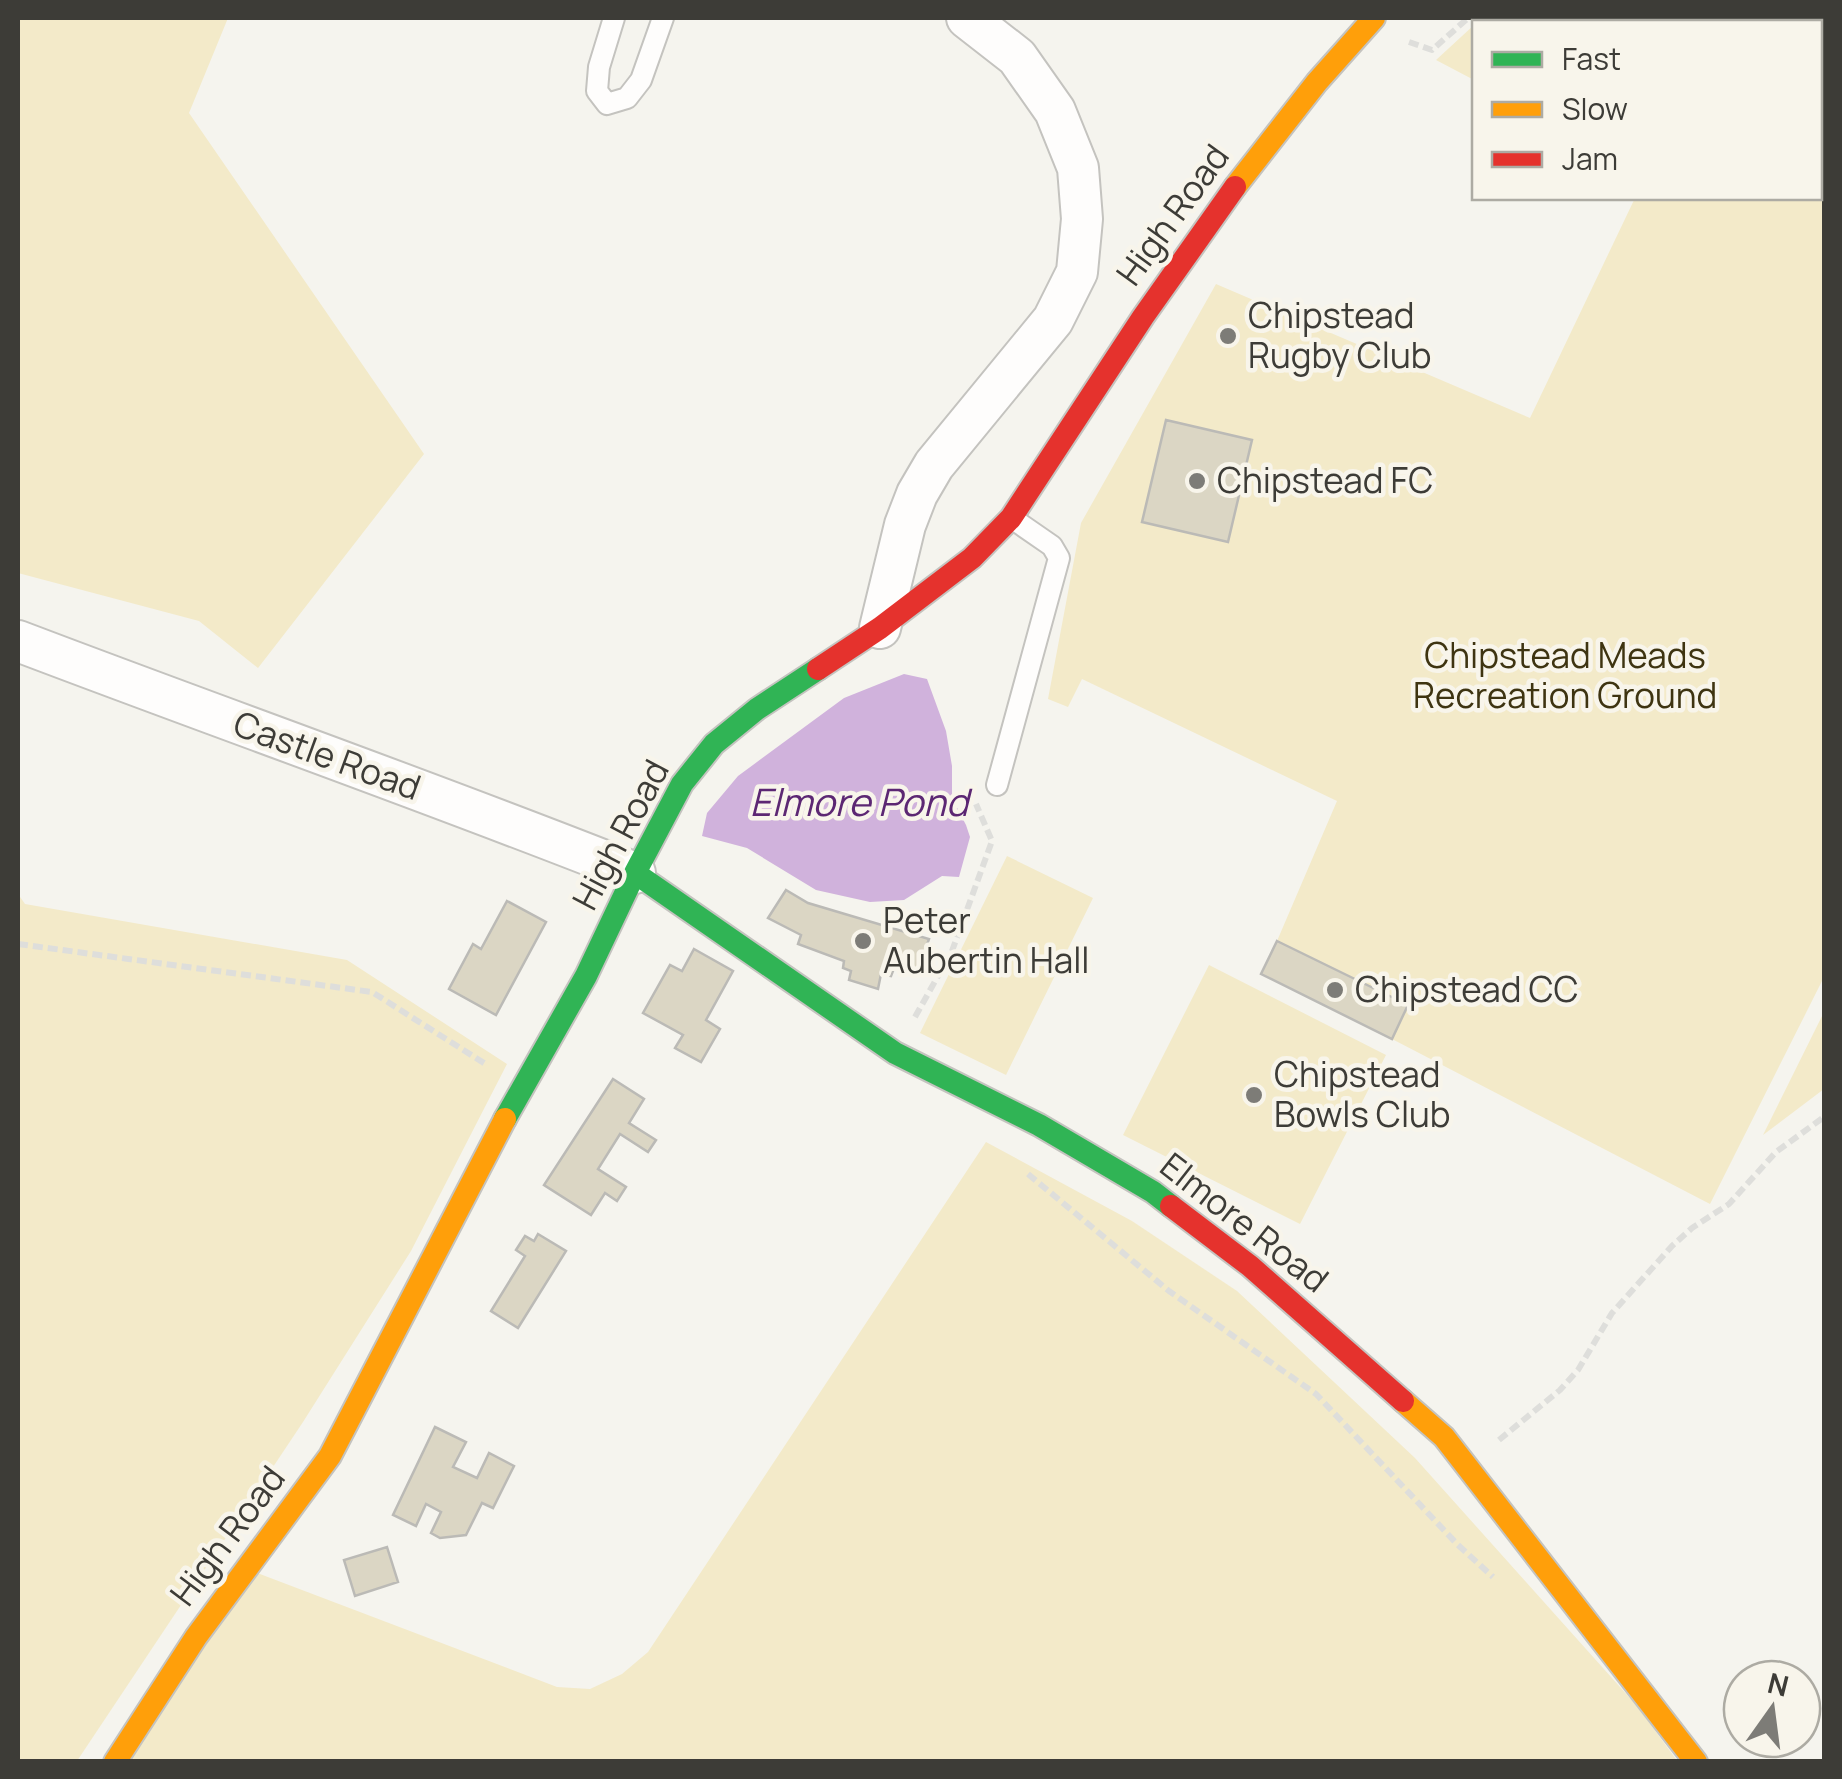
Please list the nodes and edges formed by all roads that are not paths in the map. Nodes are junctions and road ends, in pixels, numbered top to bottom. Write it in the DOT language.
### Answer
graph roads {
  1 [pos="614,18"];
  2 [pos="663,18"];
  3 [pos="966,18"];
  4 [pos="1374,18"];
  5 [pos="1012,518"];
  6 [pos="880,628"];
  7 [pos="18,640"];
  8 [pos="997,785"];
  9 [pos="635,873"];
  10 [pos="116,1762"];
  11 [pos="1696,1762"];
  1 -- 2 [label="lane"];
  3 -- 6 [label="street"];
  4 -- 5 [label="street, High Road"];
  5 -- 6 [label="street, High Road"];
  5 -- 8 [label="lane"];
  6 -- 9 [label="street, High Road"];
  7 -- 9 [label="street, Castle Road"];
  9 -- 10 [label="street, High Road"];
  9 -- 11 [label="street, Elmore Road"];
}
